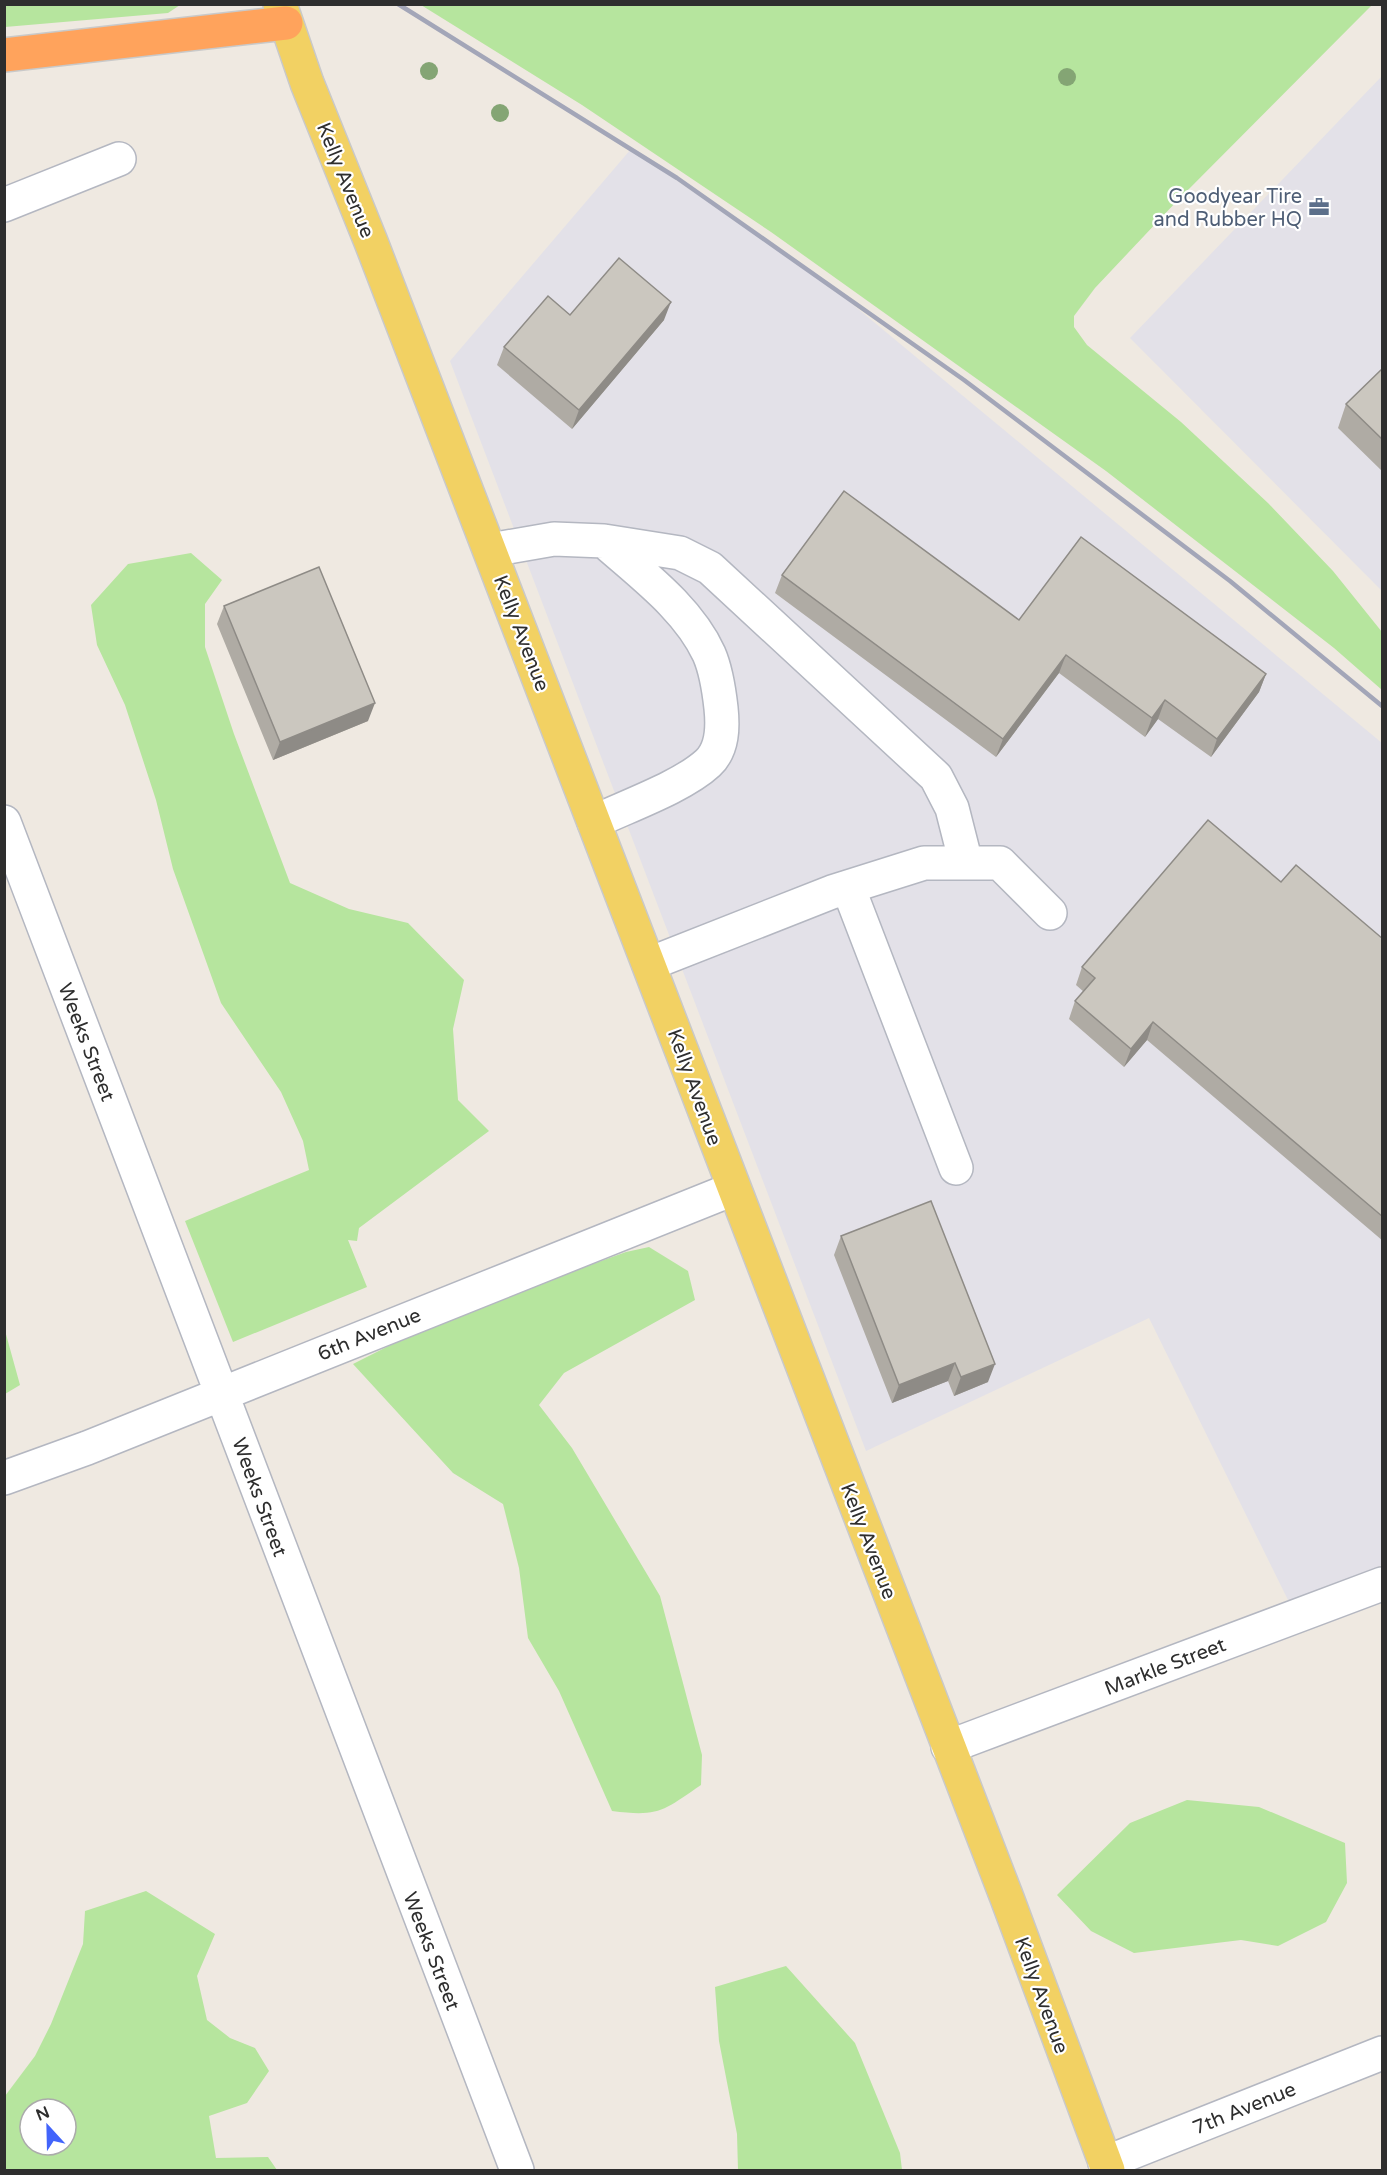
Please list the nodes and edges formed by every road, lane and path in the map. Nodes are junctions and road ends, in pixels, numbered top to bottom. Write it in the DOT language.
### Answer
graph roads {
  1 [pos="283,14"];
  2 [pos="4,55"];
  3 [pos="119,159"];
  4 [pos="4,205"];
  5 [pos="604,541"];
  6 [pos="490,550"];
  7 [pos="4,822"];
  8 [pos="594,822"];
  9 [pos="966,863"];
  10 [pos="848,887"];
  11 [pos="1050,913"];
  12 [pos="649,964"];
  13 [pos="956,1168"];
  14 [pos="733,1190"];
  15 [pos="222,1392"];
  16 [pos="4,1478"];
  17 [pos="1383,1584"];
  18 [pos="948,1747"];
  19 [pos="1383,2053"];
  20 [pos="1106,2167"];
  21 [pos="517,2170"];
  1 -- 2 [label="highway"];
  1 -- 6 [label="main road, Kelly Avenue"];
  3 -- 4 [label="street"];
  5 -- 6 [label="street"];
  5 -- 8 [label="street"];
  5 -- 9 [label="street"];
  6 -- 8 [label="main road, Kelly Avenue"];
  7 -- 15 [label="street, Weeks Street"];
  8 -- 12 [label="main road, Kelly Avenue"];
  9 -- 10 [label="street"];
  9 -- 11 [label="street"];
  10 -- 12 [label="street"];
  10 -- 13 [label="street"];
  12 -- 14 [label="main road, Kelly Avenue"];
  14 -- 15 [label="street, 6th Avenue"];
  14 -- 18 [label="main road, Kelly Avenue"];
  15 -- 16 [label="street, 6th Avenue"];
  15 -- 21 [label="street, Weeks Street"];
  17 -- 18 [label="street, Markle Street"];
  18 -- 20 [label="main road, Kelly Avenue"];
  19 -- 20 [label="street, 7th Avenue"];
}
